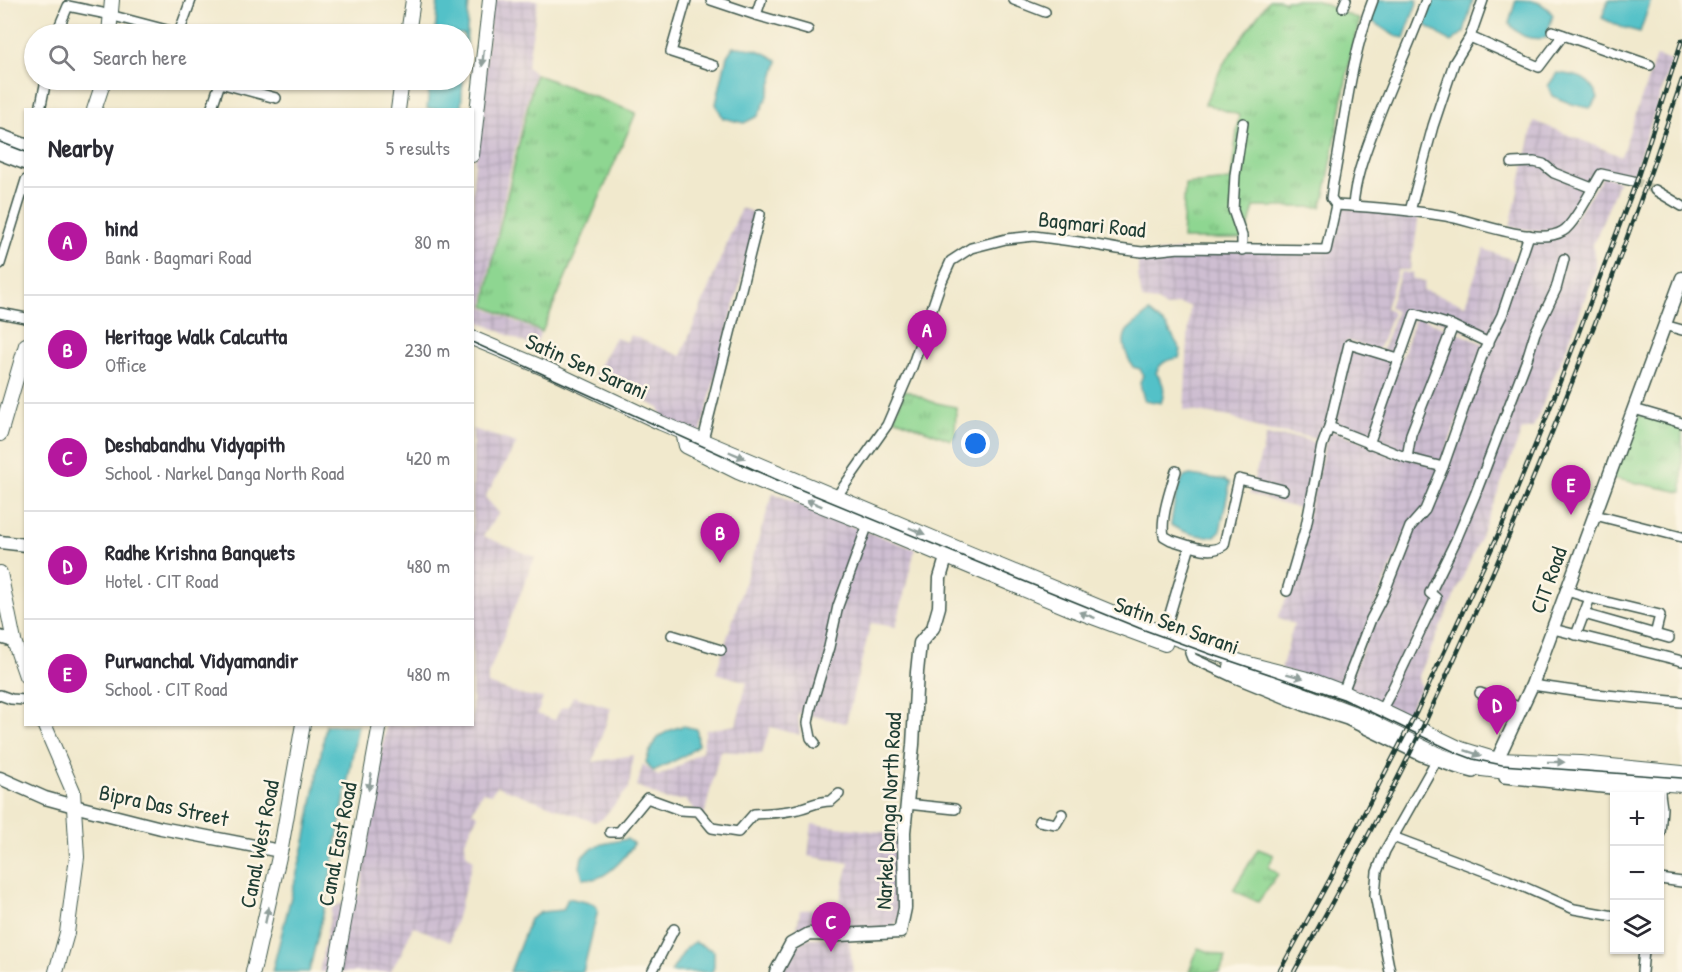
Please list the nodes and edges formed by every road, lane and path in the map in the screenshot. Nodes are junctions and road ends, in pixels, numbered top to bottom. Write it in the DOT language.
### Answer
graph roads {
  1 [pos="112,0"];
  2 [pos="191,0"];
  3 [pos="413,0"];
  4 [pos="490,0"];
  5 [pos="686,0"];
  6 [pos="711,0"];
  7 [pos="761,0"];
  8 [pos="1014,0"];
  9 [pos="1372,0"];
  10 [pos="1426,0"];
  11 [pos="1483,0"];
  12 [pos="1046,12"];
  13 [pos="756,15"];
  14 [pos="111,16"];
  15 [pos="60,24"];
  16 [pos="110,24"];
  17 [pos="142,24"];
  18 [pos="184,24"];
  19 [pos="409,24"];
  20 [pos="808,30"];
  21 [pos="1552,32"];
  22 [pos="1563,35"];
  23 [pos="1470,38"];
  24 [pos="1650,65"];
  25 [pos="714,66"];
  26 [pos="44,90"];
  27 [pos="101,90"];
  28 [pos="217,90"];
  29 [pos="250,90"];
  30 [pos="401,90"];
  31 [pos="276,98"];
  32 [pos="40,108"];
  33 [pos="95,108"];
  34 [pos="212,108"];
  35 [pos="398,108"];
  36 [pos="1243,123"];
  37 [pos="0,137"];
  38 [pos="474,138"];
  39 [pos="24,146"];
  40 [pos="0,152"];
  41 [pos="24,161"];
  42 [pos="1512,164"];
  43 [pos="1633,182"];
  44 [pos="24,186"];
  45 [pos="1592,188"];
  46 [pos="1655,190"];
  47 [pos="1336,205"];
  48 [pos="1353,206"];
  49 [pos="1682,206"];
  50 [pos="1410,211"];
  51 [pos="760,214"];
  52 [pos="1529,235"];
  53 [pos="1242,250"];
  54 [pos="1564,259"];
  55 [pos="0,264"];
  56 [pos="1682,278"];
  57 [pos="0,313"];
  58 [pos="24,318"];
  59 [pos="1664,325"];
  60 [pos="1453,326"];
  61 [pos="1682,330"];
  62 [pos="474,339"];
  63 [pos="1489,343"];
  64 [pos="24,352"];
  65 [pos="1398,358"];
  66 [pos="1634,409"];
  67 [pos="1682,423"];
  68 [pos="1,427"];
  69 [pos="1329,427"];
  70 [pos="1369,444"];
  71 [pos="702,447"];
  72 [pos="1407,458"];
  73 [pos="1443,467"];
  74 [pos="1176,471"];
  75 [pos="1283,490"];
  76 [pos="837,496"];
  77 [pos="1595,515"];
  78 [pos="868,524"];
  79 [pos="1682,537"];
  80 [pos="0,542"];
  81 [pos="24,544"];
  82 [pos="1190,546"];
  83 [pos="948,551"];
  84 [pos="0,573"];
  85 [pos="1287,591"];
  86 [pos="1567,591"];
  87 [pos="1590,598"];
  88 [pos="1584,614"];
  89 [pos="1553,629"];
  90 [pos="1164,634"];
  91 [pos="1655,634"];
  92 [pos="672,635"];
  93 [pos="1576,635"];
  94 [pos="1669,638"];
  95 [pos="7,639"];
  96 [pos="721,650"];
  97 [pos="1190,652"];
  98 [pos="1682,661"];
  99 [pos="24,672"];
  100 [pos="1532,685"];
  101 [pos="1343,692"];
  102 [pos="1480,693"];
  103 [pos="0,695"];
  104 [pos="24,700"];
  105 [pos="1682,702"];
  106 [pos="1521,708"];
  107 [pos="1381,710"];
  108 [pos="1374,723"];
  109 [pos="45,726"];
  110 [pos="303,726"];
  111 [pos="380,726"];
  112 [pos="815,744"];
  113 [pos="1497,760"];
  114 [pos="1436,761"];
  115 [pos="1682,773"];
  116 [pos="0,778"];
  117 [pos="1661,783"];
  118 [pos="1682,785"];
  119 [pos="1661,792"];
  120 [pos="839,794"];
  121 [pos="907,804"];
  122 [pos="74,806"];
  123 [pos="955,810"];
  124 [pos="1062,814"];
  125 [pos="1039,821"];
  126 [pos="610,832"];
  127 [pos="1393,837"];
  128 [pos="280,851"];
  129 [pos="1664,880"];
  130 [pos="1682,882"];
  131 [pos="1610,915"];
  132 [pos="674,929"];
  133 [pos="1644,954"];
  134 [pos="56,972"];
  135 [pos="253,972"];
  136 [pos="335,972"];
  137 [pos="652,972"];
  138 [pos="776,972"];
  139 [pos="1390,972"];
  140 [pos="1642,972"];
  1 -- 14 [label="main road"];
  2 -- 18 [label="street"];
  3 -- 19 [label="main road"];
  4 -- 38 [label="main road, one-way"];
  5 -- 25 [label="street"];
  6 -- 13 [label="street"];
  7 -- 13 [label="street"];
  8 -- 12 [label="street"];
  9 -- 47 [label="street"];
  10 -- 48 [label="street"];
  11 -- 23 [label="street"];
  13 -- 20 [label="street"];
  14 -- 15 [label="street"];
  14 -- 16 [label="main road"];
  14 -- 17 [label="street"];
  21 -- 22 [label="street"];
  22 -- 23 [label="street"];
  22 -- 24 [label="street"];
  23 -- 50 [label="street"];
  26 -- 32 [label="street"];
  27 -- 33 [label="main road"];
  28 -- 34 [label="street"];
  29 -- 31 [label="street"];
  30 -- 35 [label="main road"];
  36 -- 53 [label="street"];
  37 -- 39 [label="main road"];
  40 -- 41 [label="main road"];
  42 -- 45 [label="street"];
  43 -- 45 [label="street"];
  44 -- 55 [label="street"];
  45 -- 52 [label="street"];
  46 -- 49 [label="street"];
  47 -- 48 [label="street"];
  47 -- 53 [label="street, Bagmari Road"];
  48 -- 50 [label="street"];
  50 -- 52 [label="street"];
  51 -- 71 [label="street"];
  52 -- 63 [label="street"];
  53 -- 76 [label="street, Bagmari Road"];
  54 -- 107 [label="street"];
  56 -- 59 [label="street, CIT Road"];
  57 -- 58 [label="street"];
  59 -- 61 [label="street"];
  59 -- 66 [label="street, CIT Road"];
  60 -- 63 [label="street"];
  60 -- 65 [label="street"];
  60 -- 72 [label="street"];
  62 -- 71 [label="main road, Satin Sen Sarani"];
  63 -- 73 [label="street"];
  64 -- 68 [label="main road"];
  65 -- 69 [label="street"];
  65 -- 70 [label="street"];
  66 -- 67 [label="street"];
  66 -- 77 [label="street, CIT Road"];
  69 -- 70 [label="street"];
  69 -- 85 [label="street"];
  70 -- 72 [label="street"];
  71 -- 76 [label="main road, Satin Sen Sarani, one-way"];
  78 -- 71 [label="main road, Satin Sen Sarani, one-way"];
  72 -- 73 [label="street"];
  73 -- 101 [label="street"];
  74 -- 82 [label="street"];
  75 -- 82 [label="street"];
  76 -- 83 [label="main road, Satin Sen Sarani, one-way"];
  77 -- 79 [label="street"];
  77 -- 86 [label="street, CIT Road"];
  78 -- 83 [label="main road, Satin Sen Sarani"];
  78 -- 112 [label="street"];
  80 -- 81 [label="street"];
  82 -- 90 [label="street"];
  83 -- 90 [label="main road, Satin Sen Sarani"];
  97 -- 83 [label="main road, Satin Sen Sarani, one-way"];
  83 -- 121 [label="street, Narkel Danga North Road"];
  84 -- 95 [label="main road"];
  86 -- 87 [label="street"];
  86 -- 89 [label="street, CIT Road"];
  87 -- 88 [label="street"];
  87 -- 91 [label="street"];
  88 -- 91 [label="street"];
  88 -- 93 [label="street"];
  89 -- 93 [label="street"];
  89 -- 100 [label="street, CIT Road"];
  90 -- 101 [label="main road, Satin Sen Sarani, one-way"];
  91 -- 94 [label="street"];
  92 -- 96 [label="street"];
  93 -- 98 [label="street"];
  95 -- 99 [label="main road"];
  97 -- 108 [label="main road, Satin Sen Sarani"];
  97 -- 114 [label="street"];
  100 -- 105 [label="street"];
  100 -- 106 [label="street, CIT Road"];
  101 -- 107 [label="main road, Satin Sen Sarani"];
  102 -- 106 [label="street"];
  103 -- 104 [label="street"];
  106 -- 113 [label="street, CIT Road"];
  107 -- 108 [label="street"];
  107 -- 113 [label="main road, Satin Sen Sarani, one-way"];
  108 -- 117 [label="main road, Satin Sen Sarani"];
  109 -- 122 [label="main road"];
  110 -- 128 [label="main road, Canal West Road"];
  111 -- 136 [label="main road, Canal East Road, one-way"];
  113 -- 117 [label="main road, Satin Sen Sarani, one-way"];
  114 -- 117 [label="street"];
  114 -- 127 [label="street"];
  115 -- 117 [label="main road, Satin Sen Sarani"];
  116 -- 122 [label="street, Bipra Das Street"];
  117 -- 118 [label="main road, Satin Sen Sarani"];
  117 -- 119 [label="street"];
  120 -- 126 [label="street"];
  121 -- 123 [label="street"];
  121 -- 138 [label="street, Narkel Danga North Road"];
  122 -- 128 [label="street, Bipra Das Street"];
  122 -- 134 [label="main road"];
  124 -- 125 [label="street"];
  127 -- 131 [label="street"];
  127 -- 139 [label="street"];
  135 -- 128 [label="main road, Canal West Road, one-way"];
  129 -- 130 [label="street"];
  132 -- 137 [label="street"];
  133 -- 140 [label="street"];
}
